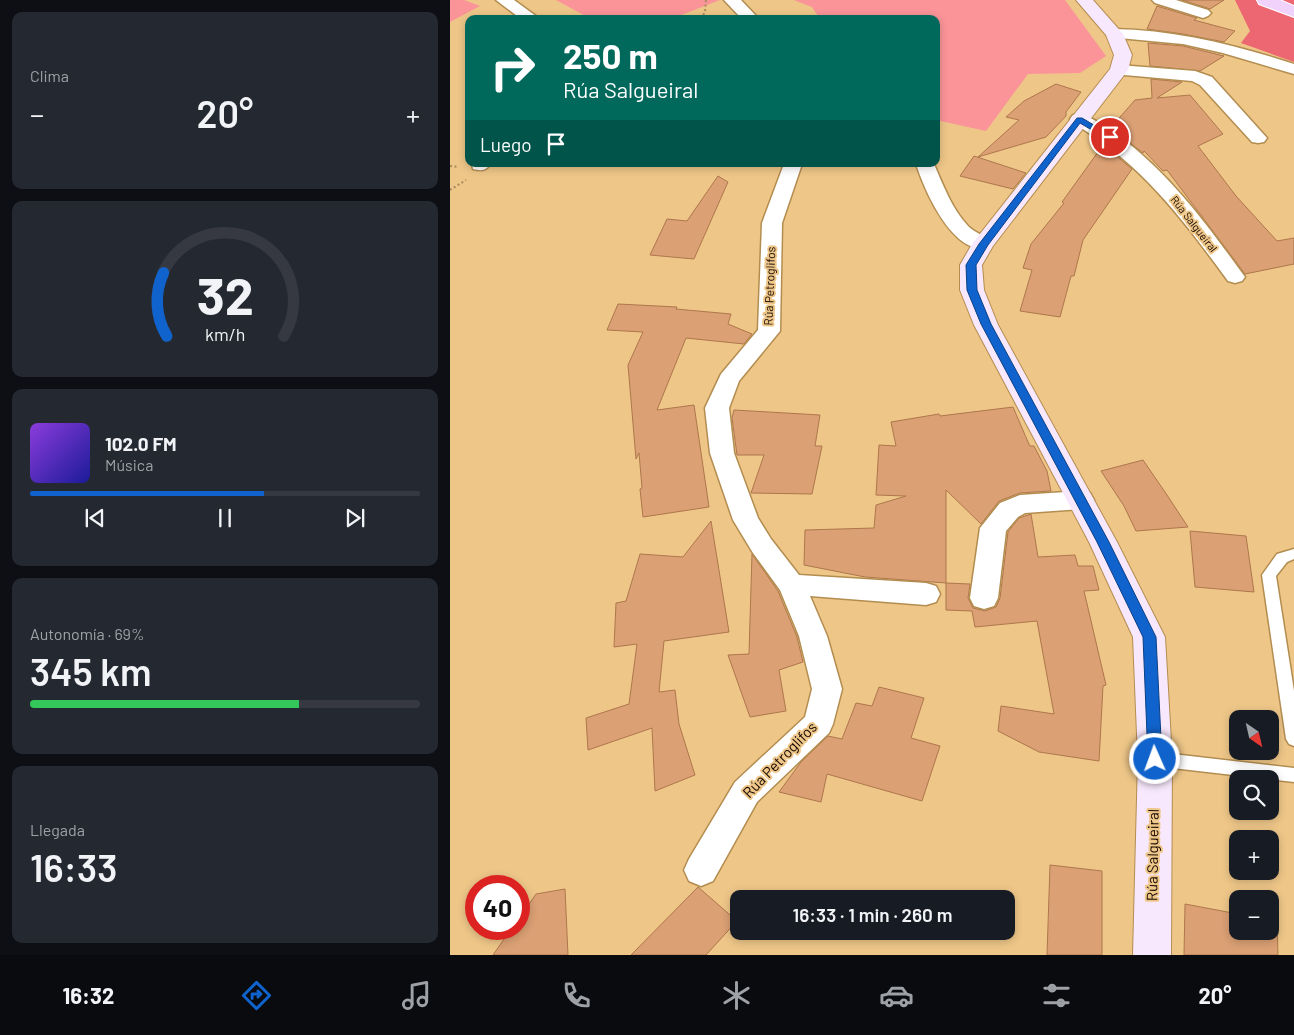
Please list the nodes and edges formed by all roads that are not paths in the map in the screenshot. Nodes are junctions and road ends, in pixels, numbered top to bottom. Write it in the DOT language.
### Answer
graph roads {
  1 [pos="504,0"];
  2 [pos="732,0"];
  3 [pos="1084,0"];
  4 [pos="1160,0"];
  5 [pos="1265,0"];
  6 [pos="1294,12"];
  7 [pos="1203,13"];
  8 [pos="526,15"];
  9 [pos="747,15"];
  10 [pos="1114,34"];
  11 [pos="1294,69"];
  12 [pos="1119,70"];
  13 [pos="1079,120"];
  14 [pos="1258,138"];
  15 [pos="792,167"];
  16 [pos="926,167"];
  17 [pos="983,244"];
  18 [pos="1235,277"];
  19 [pos="1081,500"];
  20 [pos="1294,554"];
  21 [pos="792,585"];
  22 [pos="926,594"];
  23 [pos="984,598"];
  24 [pos="1294,739"];
  25 [pos="1155,759"];
  26 [pos="1294,775"];
  27 [pos="701,870"];
  28 [pos="1152,955"];
  1 -- 8 [label="street"];
  2 -- 9 [label="street"];
  3 -- 10 [label="street"];
  4 -- 7 [label="street"];
  5 -- 6 [label="main road"];
  10 -- 11 [label="street"];
  10 -- 12 [label="street"];
  12 -- 13 [label="street, Rúa Salgueiral"];
  12 -- 14 [label="street"];
  13 -- 17 [label="street, Rúa Salgueiral"];
  13 -- 18 [label="street, Rúa Salgueiral"];
  15 -- 21 [label="street, Rúa Petroglifos"];
  16 -- 17 [label="street"];
  17 -- 19 [label="street, Rúa Salgueiral"];
  19 -- 23 [label="street"];
  19 -- 25 [label="street, Rúa Salgueiral"];
  20 -- 24 [label="lane"];
  21 -- 22 [label="street"];
  21 -- 27 [label="street, Rúa Petroglifos"];
  25 -- 26 [label="lane"];
  25 -- 28 [label="street, Rúa Salgueiral"];
}
